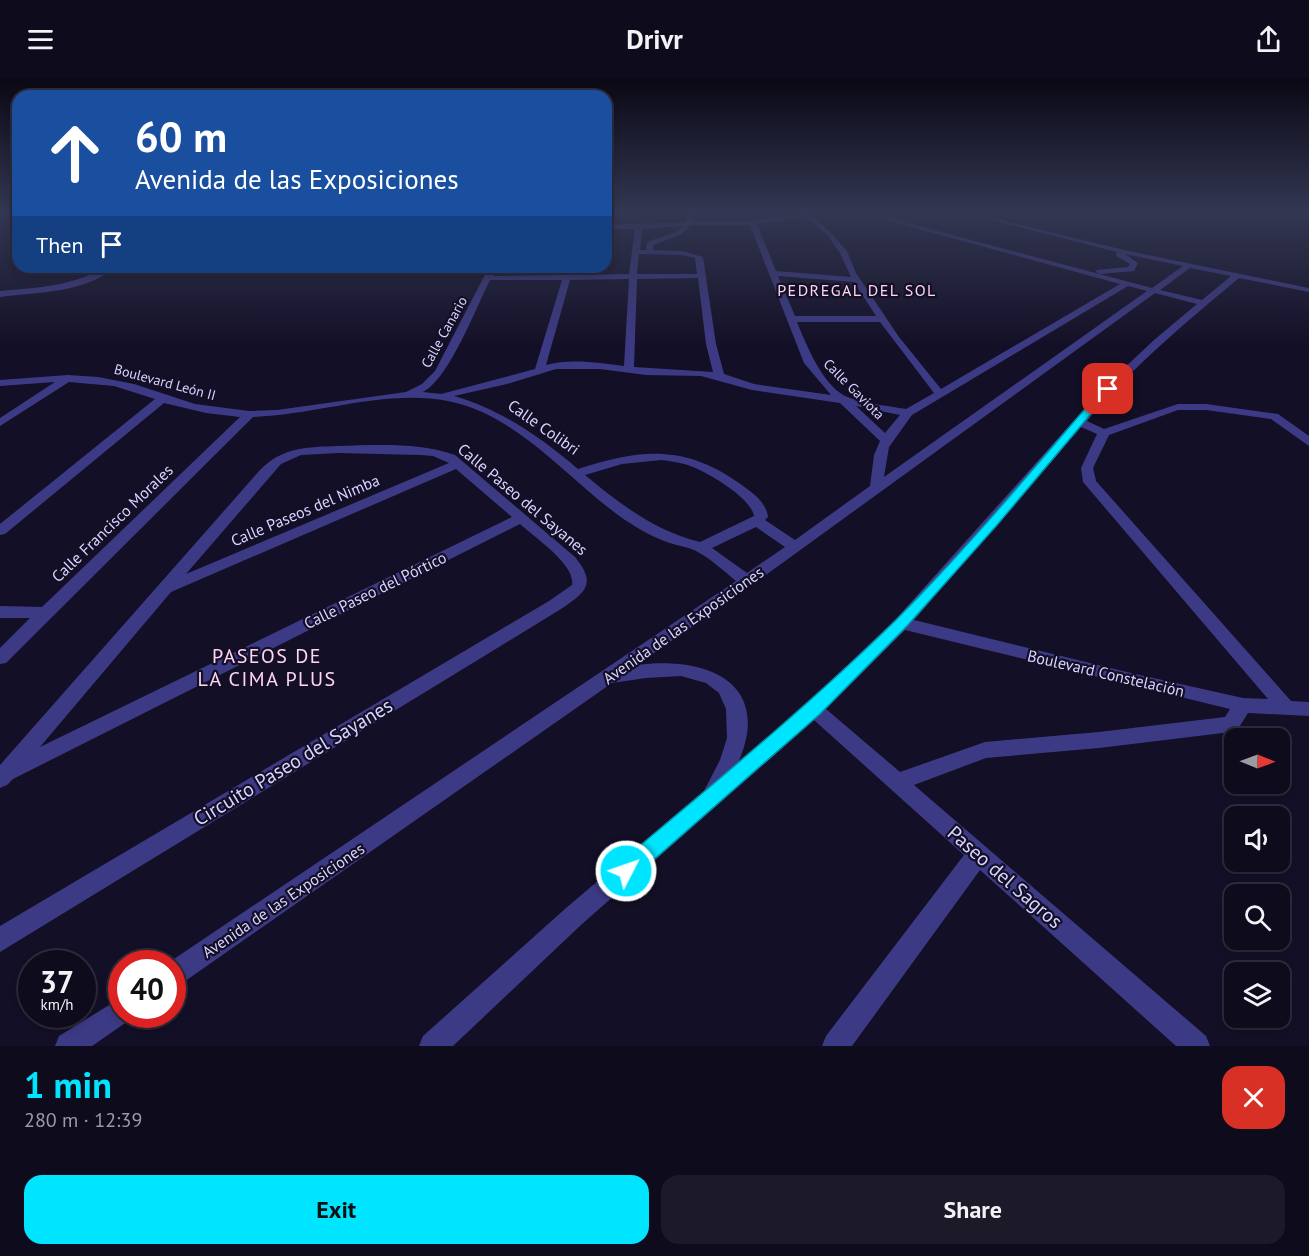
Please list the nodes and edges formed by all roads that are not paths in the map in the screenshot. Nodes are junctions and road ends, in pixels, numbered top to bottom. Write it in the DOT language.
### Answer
graph roads {
  1 [pos="635,256"];
  2 [pos="695,256"];
  3 [pos="766,256"];
  4 [pos="845,256"];
  5 [pos="1021,256"];
  6 [pos="1122,256"];
  7 [pos="1144,256"];
  8 [pos="1188,266"];
  9 [pos="1061,267"];
  10 [pos="101,273"];
  11 [pos="491,273"];
  12 [pos="555,273"];
  13 [pos="568,273"];
  14 [pos="584,273"];
  15 [pos="773,273"];
  16 [pos="633,276"];
  17 [pos="702,276"];
  18 [pos="1236,276"];
  19 [pos="489,278"];
  20 [pos="856,280"];
  21 [pos="1126,284"];
  22 [pos="1214,284"];
  23 [pos="1309,290"];
  24 [pos="1155,291"];
  25 [pos="0,294"];
  26 [pos="1204,303"];
  27 [pos="791,319"];
  28 [pos="883,319"];
  29 [pos="540,369"];
  30 [pos="629,370"];
  31 [pos="719,376"];
  32 [pos="68,378"];
  33 [pos="0,383"];
  34 [pos="940,394"];
  35 [pos="404,396"];
  36 [pos="437,396"];
  37 [pos="162,399"];
  38 [pos="844,401"];
  39 [pos="908,413"];
  40 [pos="250,414"];
  41 [pos="1080,422"];
  42 [pos="0,423"];
  43 [pos="1104,434"];
  44 [pos="885,439"];
  45 [pos="1309,442"];
  46 [pos="457,464"];
  47 [pos="578,473"];
  48 [pos="877,489"];
  49 [pos="521,518"];
  50 [pos="757,521"];
  51 [pos="0,531"];
  52 [pos="701,547"];
  53 [pos="795,547"];
  54 [pos="582,581"];
  55 [pos="747,581"];
  56 [pos="167,588"];
  57 [pos="0,612"];
  58 [pos="46,614"];
  59 [pos="902,623"];
  60 [pos="0,658"];
  61 [pos="608,677"];
  62 [pos="1244,705"];
  63 [pos="1286,707"];
  64 [pos="814,709"];
  65 [pos="1309,709"];
  66 [pos="1309,719"];
  67 [pos="2,777"];
  68 [pos="898,782"];
  69 [pos="712,796"];
  70 [pos="979,853"];
  71 [pos="0,940"];
  72 [pos="186,965"];
  73 [pos="108,1020"];
  74 [pos="69,1046"];
  75 [pos="433,1046"];
  76 [pos="836,1046"];
  77 [pos="1196,1046"];
  1 -- 16 [label="street"];
  2 -- 17 [label="street"];
  3 -- 15 [label="street, Calle Gaviota"];
  4 -- 20 [label="street"];
  5 -- 9 [label="street"];
  6 -- 9 [label="street"];
  7 -- 8 [label="street"];
  8 -- 18 [label="street"];
  8 -- 22 [label="street"];
  8 -- 24 [label="street, Avenida de las Exposiciones"];
  9 -- 21 [label="street"];
  10 -- 25 [label="street"];
  11 -- 19 [label="street, Calle Canario"];
  12 -- 19 [label="street"];
  13 -- 29 [label="street"];
  14 -- 16 [label="street"];
  15 -- 20 [label="street"];
  15 -- 27 [label="street, Calle Gaviota"];
  16 -- 17 [label="street"];
  16 -- 30 [label="street"];
  17 -- 31 [label="street"];
  18 -- 22 [label="street"];
  18 -- 23 [label="street"];
  19 -- 35 [label="street, Calle Canario"];
  20 -- 28 [label="street"];
  21 -- 24 [label="street"];
  21 -- 34 [label="street"];
  22 -- 26 [label="street"];
  24 -- 26 [label="street"];
  24 -- 48 [label="street, Avenida de las Exposiciones"];
  26 -- 41 [label="street"];
  27 -- 28 [label="street"];
  27 -- 38 [label="street, Calle Gaviota"];
  28 -- 34 [label="street"];
  29 -- 30 [label="street"];
  29 -- 36 [label="street"];
  30 -- 31 [label="street"];
  31 -- 38 [label="street"];
  32 -- 33 [label="street, Boulevard León II"];
  32 -- 37 [label="street, Boulevard León II"];
  32 -- 42 [label="street"];
  34 -- 39 [label="street"];
  35 -- 36 [label="street, Calle Colibri"];
  35 -- 40 [label="street, Calle Colibri"];
  36 -- 47 [label="street, Calle Colibri"];
  37 -- 40 [label="street, Boulevard León II"];
  37 -- 51 [label="street"];
  38 -- 39 [label="street"];
  38 -- 44 [label="street, Calle Gaviota"];
  39 -- 44 [label="street"];
  40 -- 58 [label="street, Calle Francisco Morales"];
  41 -- 43 [label="street"];
  41 -- 59 [label="street"];
  43 -- 45 [label="street"];
  43 -- 63 [label="street"];
  44 -- 48 [label="street"];
  46 -- 49 [label="street, Calle Paseo del Sayanes"];
  46 -- 56 [label="street, Calle Paseos del Nimba"];
  46 -- 56 [label="street, Calle Paseo del Sayanes"];
  47 -- 50 [label="street"];
  47 -- 52 [label="street, Calle Colibri"];
  48 -- 53 [label="street, Avenida de las Exposiciones"];
  49 -- 54 [label="street, Calle Paseo del Sayanes"];
  49 -- 67 [label="street, Calle Paseo del Pórtico"];
  50 -- 52 [label="street"];
  50 -- 53 [label="street"];
  52 -- 55 [label="street, Calle Colibri"];
  53 -- 55 [label="street, Avenida de las Exposiciones"];
  54 -- 71 [label="street, Circuito Paseo del Sayanes"];
  55 -- 61 [label="street, Avenida de las Exposiciones"];
  56 -- 67 [label="street"];
  57 -- 58 [label="street"];
  58 -- 60 [label="street, Calle Francisco Morales"];
  59 -- 62 [label="street, Boulevard Constelación"];
  59 -- 64 [label="street"];
  61 -- 69 [label="street"];
  61 -- 72 [label="street, Avenida de las Exposiciones"];
  62 -- 63 [label="street, Boulevard Constelación"];
  62 -- 68 [label="street"];
  63 -- 65 [label="street"];
  63 -- 66 [label="street, Boulevard Constelación"];
  64 -- 68 [label="street, Paseo del Sagros"];
  64 -- 69 [label="street"];
  68 -- 70 [label="street, Paseo del Sagros"];
  69 -- 75 [label="street"];
  70 -- 76 [label="street"];
  70 -- 77 [label="street, Paseo del Sagros"];
  73 -- 74 [label="street"];
}
